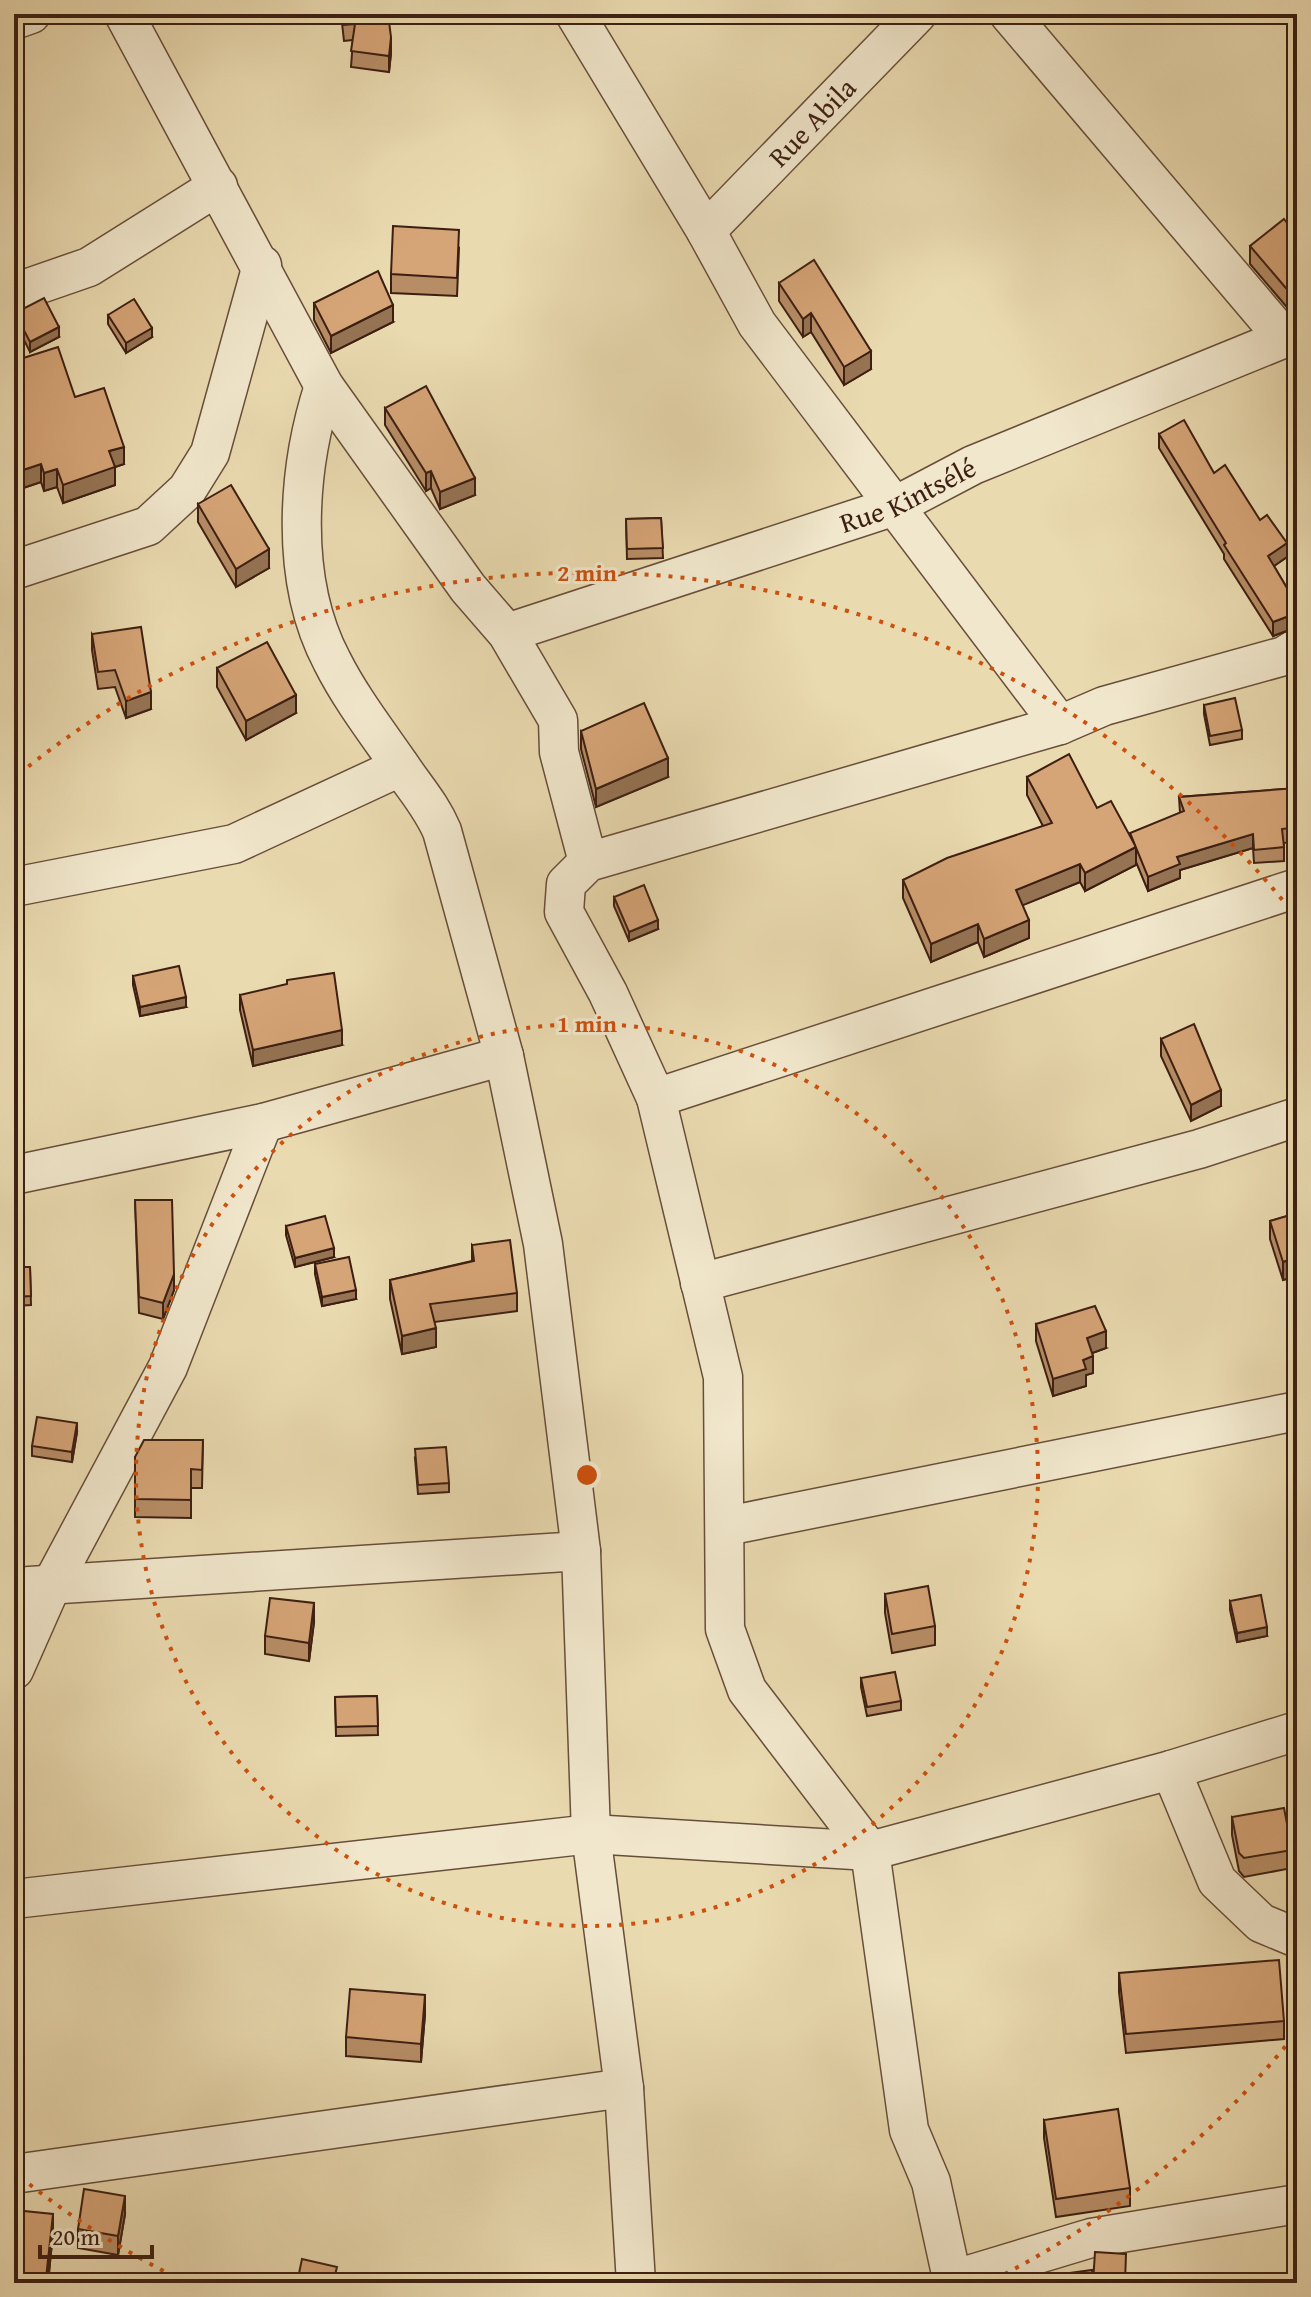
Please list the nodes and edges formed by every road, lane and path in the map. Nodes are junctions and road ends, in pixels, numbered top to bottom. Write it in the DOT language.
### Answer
graph roads {
  1 [pos="31,14"];
  2 [pos="124,14"];
  3 [pos="575,14"];
  4 [pos="917,14"];
  5 [pos="1009,14"];
  6 [pos="14,20"];
  7 [pos="218,186"];
  8 [pos="706,231"];
  9 [pos="262,265"];
  10 [pos="14,293"];
  11 [pos="1290,335"];
  12 [pos="324,386"];
  13 [pos="895,506"];
  14 [pos="14,570"];
  15 [pos="507,633"];
  16 [pos="1297,648"];
  17 [pos="1060,725"];
  18 [pos="400,767"];
  19 [pos="588,862"];
  20 [pos="14,887"];
  21 [pos="1297,888"];
  22 [pos="504,1056"];
  23 [pos="656,1098"];
  24 [pos="1297,1117"];
  25 [pos="263,1123"];
  26 [pos="14,1175"];
  27 [pos="700,1283"];
  28 [pos="1297,1411"];
  29 [pos="727,1526"];
  30 [pos="581,1551"];
  31 [pos="52,1584"];
  32 [pos="14,1587"];
  33 [pos="14,1670"];
  34 [pos="1297,1731"];
  35 [pos="1171,1770"];
  36 [pos="591,1834"];
  37 [pos="870,1851"];
  38 [pos="14,1899"];
  39 [pos="1297,1938"];
  40 [pos="624,2088"];
  41 [pos="14,2174"];
  42 [pos="1297,2204"];
  43 [pos="953,2282"];
  44 [pos="636,2283"];
  1 -- 6 [label="street"];
  2 -- 7 [label="street"];
  3 -- 8 [label="street"];
  4 -- 8 [label="street, Rue Abila"];
  5 -- 11 [label="street"];
  7 -- 9 [label="street"];
  7 -- 10 [label="street"];
  8 -- 13 [label="street"];
  9 -- 12 [label="street"];
  9 -- 14 [label="street"];
  11 -- 13 [label="street, Rue Kintsélé"];
  12 -- 15 [label="street"];
  12 -- 18 [label="street"];
  13 -- 15 [label="street, Rue Kintsélé"];
  13 -- 17 [label="street"];
  15 -- 19 [label="street"];
  16 -- 17 [label="street"];
  17 -- 19 [label="street"];
  18 -- 20 [label="street"];
  18 -- 22 [label="street"];
  19 -- 23 [label="street"];
  21 -- 23 [label="street"];
  22 -- 25 [label="street"];
  22 -- 30 [label="street"];
  23 -- 27 [label="street"];
  24 -- 27 [label="street"];
  25 -- 26 [label="street"];
  25 -- 31 [label="street"];
  27 -- 29 [label="street"];
  28 -- 29 [label="street"];
  29 -- 37 [label="street"];
  30 -- 31 [label="street"];
  30 -- 36 [label="street"];
  31 -- 32 [label="street"];
  31 -- 33 [label="street"];
  34 -- 35 [label="street"];
  35 -- 37 [label="street"];
  35 -- 39 [label="street"];
  36 -- 37 [label="street"];
  36 -- 38 [label="street"];
  36 -- 40 [label="street"];
  37 -- 43 [label="street"];
  40 -- 41 [label="street"];
  40 -- 44 [label="street"];
  42 -- 43 [label="street"];
}
